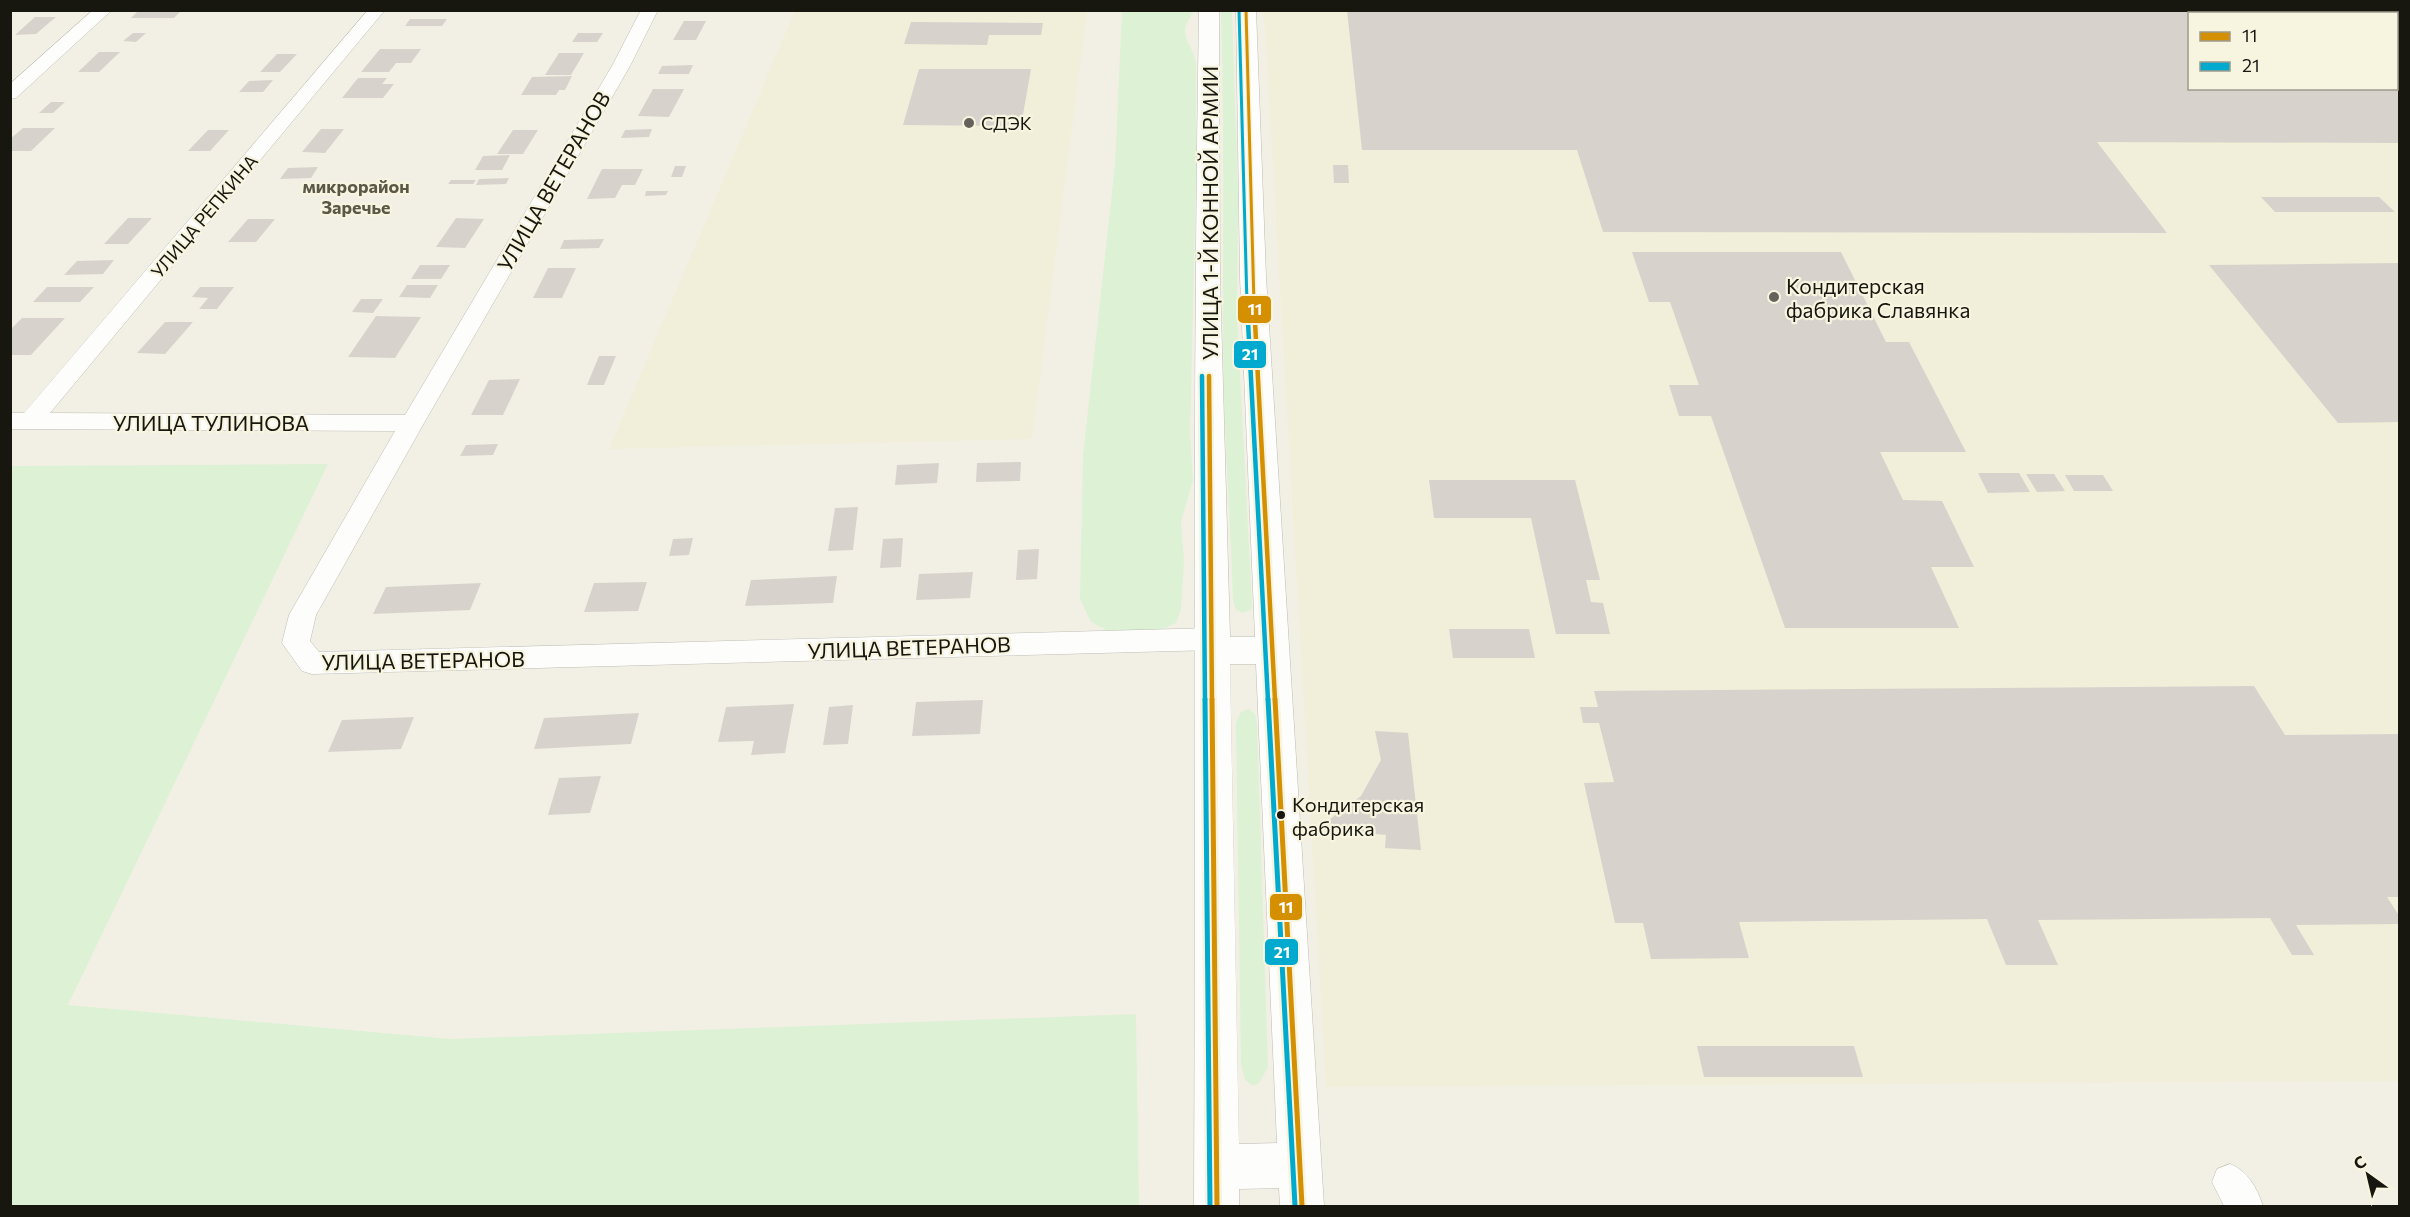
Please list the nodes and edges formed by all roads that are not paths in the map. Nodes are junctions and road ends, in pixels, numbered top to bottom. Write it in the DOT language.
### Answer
graph roads {
  1 [pos="104,10"];
  2 [pos="377,10"];
  3 [pos="650,10"];
  4 [pos="1209,10"];
  5 [pos="1246,10"];
  6 [pos="10,94"];
  7 [pos="20,422"];
  8 [pos="412,423"];
  9 [pos="1213,645"];
  10 [pos="1274,650"];
  11 [pos="1301,1186"];
  12 [pos="1217,1187"];
  1 -- 6 [label="street"];
  2 -- 7 [label="street, УЛИЦА РЕПКИНА"];
  3 -- 8 [label="street, УЛИЦА ВЕТЕРАНОВ"];
  4 -- 9 [label="main road, УЛИЦА 1-Й КОННОЙ АРМИИ"];
  5 -- 10 [label="main road, УЛИЦА 1-Й КОННОЙ АРМИИ"];
  7 -- 8 [label="street, УЛИЦА ТУЛИНОВА"];
  8 -- 9 [label="street, УЛИЦА ВЕТЕРАНОВ"];
  9 -- 10 [label="main road"];
  9 -- 12 [label="main road, УЛИЦА 1-Й КОННОЙ АРМИИ"];
  10 -- 11 [label="main road, УЛИЦА 1-Й КОННОЙ АРМИИ"];
  11 -- 12 [label="main road"];
}
